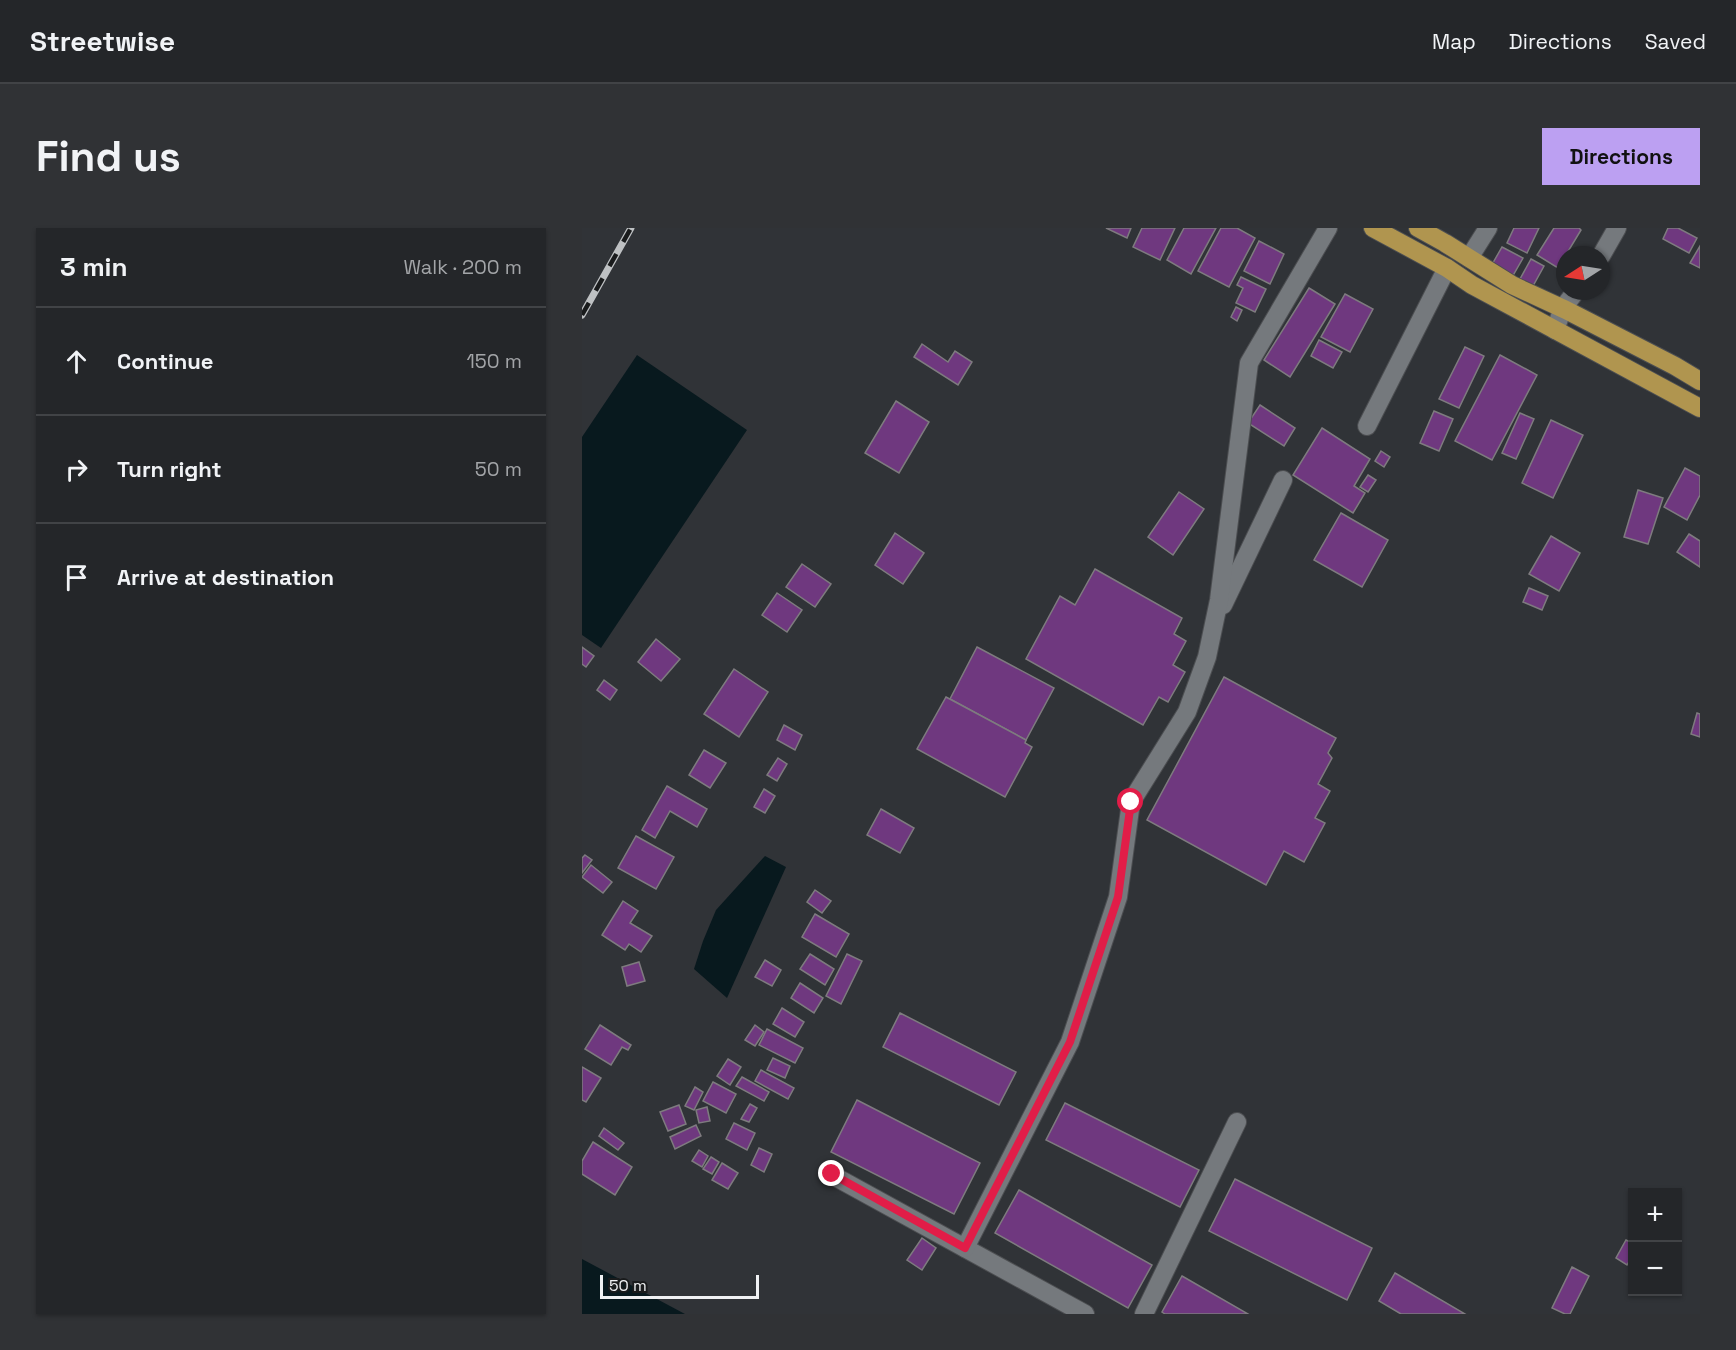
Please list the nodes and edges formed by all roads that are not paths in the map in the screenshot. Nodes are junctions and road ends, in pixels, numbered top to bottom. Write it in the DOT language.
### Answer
graph roads {
  1 [pos="1328,228"];
  2 [pos="1373,228"];
  3 [pos="1418,228"];
  4 [pos="1488,228"];
  5 [pos="1617,228"];
  6 [pos="1608,246"];
  7 [pos="1469,258"];
  8 [pos="1447,268"];
  9 [pos="1569,300"];
  10 [pos="1563,308"];
  11 [pos="1555,330"];
  12 [pos="1700,381"];
  13 [pos="1700,408"];
  14 [pos="1367,426"];
  15 [pos="1283,480"];
  16 [pos="1214,626"];
  17 [pos="1237,1122"];
  18 [pos="832,1174"];
  19 [pos="965,1248"];
  20 [pos="1085,1314"];
  21 [pos="1144,1314"];
  1 -- 16 [label="street"];
  2 -- 8 [label="main road"];
  3 -- 7 [label="main road"];
  4 -- 7 [label="street"];
  5 -- 6 [label="street"];
  7 -- 10 [label="main road"];
  8 -- 11 [label="main road"];
  8 -- 14 [label="street"];
  9 -- 10 [label="street"];
  10 -- 11 [label="street"];
  10 -- 12 [label="main road"];
  11 -- 13 [label="main road"];
  15 -- 16 [label="street"];
  16 -- 19 [label="street"];
  17 -- 21 [label="street"];
  18 -- 19 [label="street"];
  19 -- 20 [label="street"];
}
